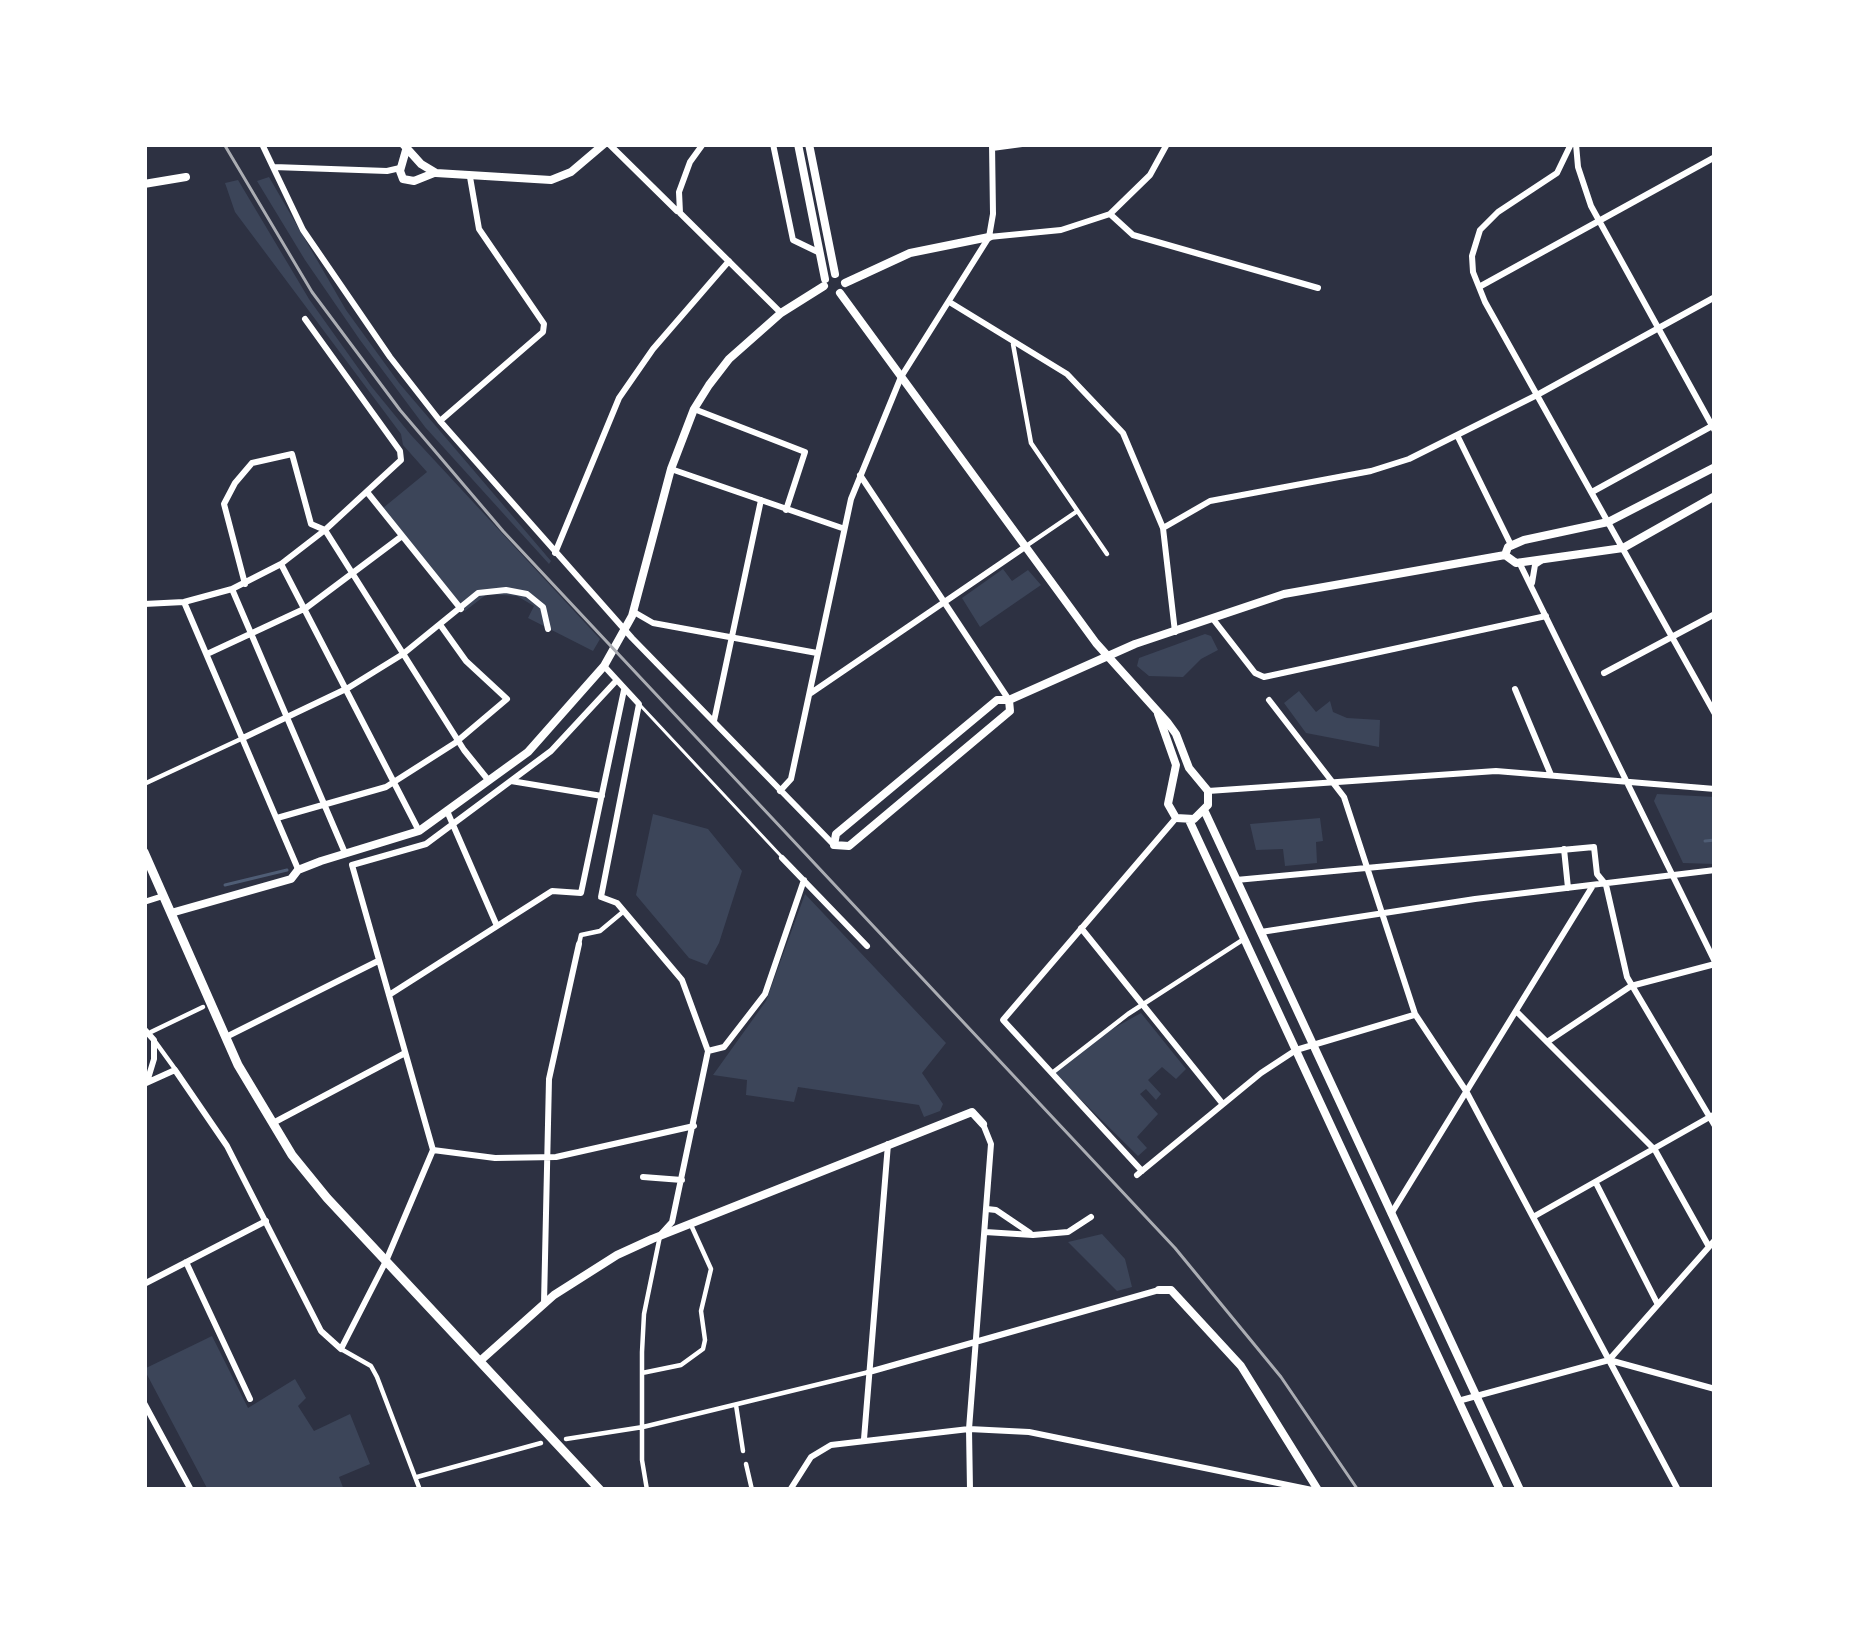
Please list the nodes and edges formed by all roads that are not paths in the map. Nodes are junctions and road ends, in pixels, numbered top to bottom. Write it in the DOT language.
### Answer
graph roads {
  1 [pos="262,144"];
  2 [pos="607,144"];
  3 [pos="703,144"];
  4 [pos="773,144"];
  5 [pos="798,144"];
  6 [pos="809,144"];
  7 [pos="1022,144"];
  8 [pos="1167,144"];
  9 [pos="1574,144"];
  10 [pos="992,146"];
  11 [pos="405,147"];
  12 [pos="1715,157"];
  13 [pos="420,163"];
  14 [pos="401,166"];
  15 [pos="274,167"];
  16 [pos="436,173"];
  17 [pos="186,176"];
  18 [pos="470,177"];
  19 [pos="419,178"];
  20 [pos="144,184"];
  21 [pos="680,213"];
  22 [pos="1110,214"];
  23 [pos="1599,221"];
  24 [pos="988,237"];
  25 [pos="820,253"];
  26 [pos="728,261"];
  27 [pos="828,280"];
  28 [pos="845,283"];
  29 [pos="1479,287"];
  30 [pos="1318,288"];
  31 [pos="840,293"];
  32 [pos="1715,297"];
  33 [pos="950,303"];
  34 [pos="782,313"];
  35 [pos="305,320"];
  36 [pos="1658,328"];
  37 [pos="1012,338"];
  38 [pos="901,377"];
  39 [pos="1537,395"];
  40 [pos="694,409"];
  41 [pos="440,421"];
  42 [pos="1714,429"];
  43 [pos="1457,435"];
  44 [pos="1715,466"];
  45 [pos="670,469"];
  46 [pos="860,475"];
  47 [pos="367,492"];
  48 [pos="868,492"];
  49 [pos="1592,492"];
  50 [pos="1715,496"];
  51 [pos="850,499"];
  52 [pos="761,500"];
  53 [pos="786,510"];
  54 [pos="1076,512"];
  55 [pos="1608,522"];
  56 [pos="842,528"];
  57 [pos="1163,528"];
  58 [pos="325,530"];
  59 [pos="402,536"];
  60 [pos="1025,547"];
  61 [pos="1511,548"];
  62 [pos="1623,548"];
  63 [pos="555,553"];
  64 [pos="1108,554"];
  65 [pos="1540,561"];
  66 [pos="1519,562"];
  67 [pos="281,564"];
  68 [pos="354,576"];
  69 [pos="245,584"];
  70 [pos="1531,586"];
  71 [pos="232,589"];
  72 [pos="184,602"];
  73 [pos="946,603"];
  74 [pos="144,604"];
  75 [pos="306,608"];
  76 [pos="460,609"];
  77 [pos="634,612"];
  78 [pos="1715,614"];
  79 [pos="1546,616"];
  80 [pos="1213,619"];
  81 [pos="441,626"];
  82 [pos="548,628"];
  83 [pos="1175,632"];
  84 [pos="251,635"];
  85 [pos="731,637"];
  86 [pos="1673,638"];
  87 [pos="817,653"];
  88 [pos="207,654"];
  89 [pos="403,654"];
  90 [pos="1108,656"];
  91 [pos="604,666"];
  92 [pos="1604,673"];
  93 [pos="616,681"];
  94 [pos="348,688"];
  95 [pos="1515,689"];
  96 [pos="623,690"];
  97 [pos="808,696"];
  98 [pos="1009,700"];
  99 [pos="1269,700"];
  100 [pos="639,704"];
  101 [pos="1158,714"];
  102 [pos="1715,714"];
  103 [pos="287,718"];
  104 [pos="714,721"];
  105 [pos="243,738"];
  106 [pos="460,739"];
  107 [pos="1551,775"];
  108 [pos="1200,780"];
  109 [pos="397,781"];
  110 [pos="489,781"];
  111 [pos="511,781"];
  112 [pos="1175,782"];
  113 [pos="144,784"];
  114 [pos="1630,784"];
  115 [pos="1336,785"];
  116 [pos="1715,788"];
  117 [pos="780,791"];
  118 [pos="1208,791"];
  119 [pos="602,796"];
  120 [pos="327,805"];
  121 [pos="447,812"];
  122 [pos="1204,812"];
  123 [pos="278,818"];
  124 [pos="1176,818"];
  125 [pos="1189,820"];
  126 [pos="454,824"];
  127 [pos="419,831"];
  128 [pos="834,845"];
  129 [pos="1564,850"];
  130 [pos="144,852"];
  131 [pos="346,852"];
  132 [pos="782,858"];
  133 [pos="352,865"];
  134 [pos="1365,868"];
  135 [pos="1715,870"];
  136 [pos="298,871"];
  137 [pos="1672,874"];
  138 [pos="804,880"];
  139 [pos="1236,880"];
  140 [pos="1606,885"];
  141 [pos="1592,887"];
  142 [pos="1568,888"];
  143 [pos="164,896"];
  144 [pos="144,902"];
  145 [pos="624,911"];
  146 [pos="171,913"];
  147 [pos="1381,914"];
  148 [pos="497,926"];
  149 [pos="1081,928"];
  150 [pos="1261,932"];
  151 [pos="1244,939"];
  152 [pos="578,944"];
  153 [pos="867,946"];
  154 [pos="379,961"];
  155 [pos="1715,963"];
  156 [pos="1631,986"];
  157 [pos="389,995"];
  158 [pos="1143,1006"];
  159 [pos="203,1007"];
  160 [pos="1516,1011"];
  161 [pos="1415,1014"];
  162 [pos="150,1034"];
  163 [pos="226,1037"];
  164 [pos="1547,1042"];
  165 [pos="1313,1045"];
  166 [pos="1295,1050"];
  167 [pos="708,1051"];
  168 [pos="405,1053"];
  169 [pos="176,1070"];
  170 [pos="1050,1075"];
  171 [pos="145,1083"];
  172 [pos="1466,1091"];
  173 [pos="1222,1104"];
  174 [pos="1713,1119"];
  175 [pos="270,1124"];
  176 [pos="983,1124"];
  177 [pos="694,1126"];
  178 [pos="888,1143"];
  179 [pos="434,1150"];
  180 [pos="1654,1150"];
  181 [pos="547,1157"];
  182 [pos="643,1177"];
  183 [pos="682,1180"];
  184 [pos="1596,1183"];
  185 [pos="987,1209"];
  186 [pos="1391,1214"];
  187 [pos="1091,1216"];
  188 [pos="1533,1217"];
  189 [pos="266,1221"];
  190 [pos="690,1224"];
  191 [pos="986,1232"];
  192 [pos="1033,1235"];
  193 [pos="660,1236"];
  194 [pos="1713,1244"];
  195 [pos="388,1255"];
  196 [pos="186,1262"];
  197 [pos="144,1284"];
  198 [pos="1159,1290"];
  199 [pos="544,1303"];
  200 [pos="1658,1303"];
  201 [pos="974,1343"];
  202 [pos="341,1349"];
  203 [pos="1609,1360"];
  204 [pos="480,1361"];
  205 [pos="869,1372"];
  206 [pos="642,1373"];
  207 [pos="1715,1389"];
  208 [pos="1476,1396"];
  209 [pos="250,1399"];
  210 [pos="1458,1401"];
  211 [pos="144,1403"];
  212 [pos="736,1405"];
  213 [pos="156,1424"];
  214 [pos="643,1426"];
  215 [pos="968,1429"];
  216 [pos="144,1430"];
  217 [pos="566,1439"];
  218 [pos="864,1439"];
  219 [pos="541,1442"];
  220 [pos="743,1451"];
  221 [pos="746,1463"];
  222 [pos="417,1478"];
  223 [pos="190,1487"];
  224 [pos="176,1490"];
  225 [pos="420,1490"];
  226 [pos="600,1490"];
  227 [pos="647,1490"];
  228 [pos="752,1490"];
  229 [pos="790,1490"];
  230 [pos="970,1490"];
  231 [pos="1315,1490"];
  232 [pos="1500,1490"];
  233 [pos="1520,1490"];
  234 [pos="1678,1490"];
  1 -- 15 [label="street"];
  2 -- 18 [label="street"];
  2 -- 21 [label="street"];
  3 -- 21 [label="street"];
  4 -- 25 [label="street"];
  5 -- 25 [label="street"];
  6 -- 27 [label="street"];
  7 -- 10 [label="street"];
  8 -- 22 [label="street"];
  9 -- 23 [label="street"];
  9 -- 29 [label="street"];
  10 -- 24 [label="street"];
  11 -- 13 [label="street"];
  11 -- 14 [label="street"];
  12 -- 23 [label="street"];
  13 -- 14 [label="street"];
  13 -- 16 [label="street"];
  13 -- 19 [label="street"];
  14 -- 15 [label="street"];
  14 -- 19 [label="street"];
  15 -- 41 [label="street"];
  16 -- 18 [label="street"];
  16 -- 19 [label="street"];
  17 -- 20 [label="street"];
  18 -- 41 [label="street"];
  21 -- 26 [label="street"];
  22 -- 24 [label="street"];
  22 -- 30 [label="street"];
  23 -- 29 [label="street"];
  23 -- 36 [label="street"];
  24 -- 28 [label="street"];
  24 -- 33 [label="street"];
  25 -- 27 [label="street"];
  26 -- 34 [label="street"];
  26 -- 63 [label="street"];
  27 -- 28 [label="street"];
  27 -- 31 [label="street"];
  27 -- 34 [label="street"];
  28 -- 31 [label="street"];
  29 -- 39 [label="street"];
  31 -- 38 [label="street"];
  32 -- 36 [label="street"];
  33 -- 37 [label="street"];
  33 -- 38 [label="street"];
  34 -- 40 [label="street"];
  35 -- 47 [label="street"];
  36 -- 39 [label="street"];
  36 -- 42 [label="street"];
  37 -- 54 [label="street"];
  37 -- 57 [label="street"];
  38 -- 46 [label="street"];
  38 -- 60 [label="street"];
  39 -- 43 [label="street"];
  39 -- 49 [label="street"];
  40 -- 45 [label="street"];
  40 -- 53 [label="street"];
  41 -- 63 [label="street"];
  42 -- 49 [label="street"];
  43 -- 57 [label="street"];
  43 -- 61 [label="street"];
  44 -- 55 [label="street"];
  45 -- 52 [label="street"];
  45 -- 77 [label="street"];
  46 -- 48 [label="street"];
  46 -- 51 [label="street"];
  47 -- 58 [label="street"];
  47 -- 59 [label="street"];
  48 -- 51 [label="street"];
  48 -- 73 [label="street"];
  49 -- 55 [label="street"];
  50 -- 62 [label="street"];
  51 -- 56 [label="street"];
  52 -- 53 [label="street"];
  52 -- 85 [label="street"];
  53 -- 56 [label="street"];
  54 -- 60 [label="street"];
  54 -- 64 [label="street"];
  55 -- 61 [label="street"];
  55 -- 62 [label="street"];
  56 -- 87 [label="street"];
  57 -- 83 [label="street"];
  58 -- 67 [label="street"];
  58 -- 68 [label="street"];
  58 -- 69 [label="street"];
  59 -- 68 [label="street"];
  59 -- 76 [label="street"];
  60 -- 73 [label="street"];
  60 -- 90 [label="street"];
  61 -- 66 [label="street"];
  61 -- 66 [label="street"];
  61 -- 80 [label="street"];
  62 -- 65 [label="street"];
  62 -- 86 [label="street"];
  63 -- 104 [label="street"];
  65 -- 66 [label="street"];
  65 -- 70 [label="street"];
  66 -- 70 [label="street"];
  67 -- 69 [label="street"];
  67 -- 75 [label="street"];
  68 -- 75 [label="street"];
  68 -- 89 [label="street"];
  69 -- 71 [label="street"];
  70 -- 79 [label="street"];
  71 -- 72 [label="street"];
  71 -- 84 [label="street"];
  72 -- 74 [label="street"];
  72 -- 88 [label="street"];
  73 -- 97 [label="street"];
  73 -- 98 [label="street"];
  75 -- 84 [label="street"];
  75 -- 94 [label="street"];
  76 -- 81 [label="street"];
  76 -- 82 [label="street"];
  77 -- 85 [label="street"];
  77 -- 91 [label="street"];
  78 -- 86 [label="street"];
  79 -- 80 [label="street"];
  79 -- 114 [label="street"];
  80 -- 83 [label="street"];
  81 -- 89 [label="street"];
  81 -- 106 [label="street"];
  83 -- 90 [label="street"];
  84 -- 88 [label="street"];
  84 -- 103 [label="street"];
  85 -- 87 [label="street"];
  85 -- 104 [label="street"];
  86 -- 92 [label="street"];
  86 -- 102 [label="street"];
  87 -- 97 [label="street"];
  88 -- 105 [label="street"];
  89 -- 94 [label="street"];
  89 -- 106 [label="street"];
  90 -- 98 [label="street"];
  90 -- 101 [label="street"];
  91 -- 93 [label="street"];
  91 -- 110 [label="street"];
  93 -- 96 [label="street"];
  93 -- 111 [label="street"];
  94 -- 103 [label="street"];
  94 -- 109 [label="street"];
  95 -- 107 [label="street"];
  96 -- 100 [label="street"];
  96 -- 119 [label="street"];
  97 -- 117 [label="street"];
  98 -- 128 [label="street"];
  98 -- 128 [label="street"];
  99 -- 115 [label="street"];
  100 -- 132 [label="lane"];
  100 -- 145 [label="street"];
  101 -- 108 [label="street"];
  101 -- 112 [label="street"];
  103 -- 105 [label="street"];
  103 -- 120 [label="street"];
  104 -- 117 [label="street"];
  105 -- 113 [label="street"];
  105 -- 123 [label="street"];
  106 -- 109 [label="street"];
  106 -- 110 [label="street"];
  107 -- 114 [label="street"];
  107 -- 115 [label="street"];
  108 -- 112 [label="street"];
  108 -- 118 [label="street"];
  109 -- 120 [label="street"];
  109 -- 127 [label="street"];
  110 -- 121 [label="street"];
  111 -- 119 [label="street"];
  111 -- 126 [label="street"];
  112 -- 124 [label="street"];
  114 -- 116 [label="street"];
  114 -- 137 [label="street"];
  115 -- 118 [label="street"];
  115 -- 134 [label="street"];
  117 -- 128 [label="street"];
  118 -- 122 [label="street"];
  119 -- 148 [label="street"];
  120 -- 123 [label="street"];
  120 -- 131 [label="street"];
  121 -- 126 [label="street"];
  121 -- 127 [label="street"];
  122 -- 125 [label="street"];
  122 -- 139 [label="street"];
  123 -- 136 [label="street"];
  124 -- 125 [label="street"];
  124 -- 149 [label="street"];
  125 -- 151 [label="street"];
  126 -- 133 [label="street"];
  126 -- 148 [label="street"];
  127 -- 131 [label="street"];
  129 -- 134 [label="street"];
  129 -- 140 [label="street"];
  129 -- 142 [label="street"];
  130 -- 143 [label="main road"];
  131 -- 133 [label="street"];
  131 -- 136 [label="street"];
  132 -- 138 [label="street"];
  133 -- 154 [label="street"];
  134 -- 139 [label="street"];
  134 -- 147 [label="street"];
  135 -- 137 [label="street"];
  136 -- 146 [label="street"];
  137 -- 140 [label="street"];
  137 -- 155 [label="street"];
  138 -- 153 [label="street"];
  138 -- 167 [label="street"];
  139 -- 150 [label="street"];
  140 -- 141 [label="street"];
  140 -- 156 [label="street"];
  141 -- 142 [label="street"];
  141 -- 160 [label="street"];
  142 -- 147 [label="street"];
  143 -- 144 [label="street"];
  143 -- 146 [label="main road"];
  145 -- 152 [label="street"];
  145 -- 167 [label="street"];
  146 -- 163 [label="main road"];
  147 -- 150 [label="street"];
  147 -- 161 [label="street"];
  148 -- 157 [label="street"];
  149 -- 158 [label="street"];
  149 -- 170 [label="street"];
  150 -- 165 [label="street"];
  151 -- 158 [label="street"];
  151 -- 166 [label="street"];
  152 -- 181 [label="street"];
  154 -- 157 [label="street"];
  154 -- 163 [label="street"];
  155 -- 156 [label="street"];
  156 -- 164 [label="street"];
  156 -- 174 [label="street"];
  157 -- 168 [label="street"];
  158 -- 170 [label="street"];
  158 -- 173 [label="street"];
  159 -- 162 [label="street"];
  160 -- 164 [label="street"];
  160 -- 172 [label="street"];
  161 -- 165 [label="street"];
  161 -- 172 [label="street"];
  162 -- 169 [label="street"];
  162 -- 171 [label="street"];
  163 -- 175 [label="main road"];
  164 -- 180 [label="street"];
  165 -- 166 [label="street"];
  165 -- 186 [label="street"];
  166 -- 173 [label="street"];
  166 -- 210 [label="street"];
  167 -- 177 [label="street"];
  168 -- 175 [label="street"];
  168 -- 179 [label="street"];
  169 -- 171 [label="street"];
  169 -- 189 [label="street"];
  170 -- 173 [label="street"];
  172 -- 186 [label="street"];
  172 -- 188 [label="street"];
  174 -- 180 [label="street"];
  175 -- 195 [label="main road"];
  176 -- 178 [label="street"];
  176 -- 185 [label="street"];
  177 -- 181 [label="street"];
  177 -- 183 [label="street"];
  178 -- 190 [label="street"];
  178 -- 205 [label="street"];
  179 -- 181 [label="street"];
  179 -- 195 [label="street"];
  180 -- 184 [label="street"];
  180 -- 194 [label="street"];
  181 -- 199 [label="street"];
  182 -- 183 [label="street"];
  183 -- 193 [label="street"];
  184 -- 188 [label="street"];
  184 -- 200 [label="street"];
  185 -- 191 [label="street"];
  185 -- 192 [label="street"];
  186 -- 208 [label="street"];
  187 -- 192 [label="street"];
  188 -- 203 [label="street"];
  189 -- 196 [label="street"];
  189 -- 202 [label="street"];
  190 -- 193 [label="street"];
  190 -- 206 [label="street"];
  191 -- 192 [label="street"];
  191 -- 201 [label="street"];
  193 -- 199 [label="street"];
  193 -- 206 [label="street"];
  194 -- 200 [label="street"];
  195 -- 202 [label="street"];
  195 -- 204 [label="main road"];
  196 -- 197 [label="street"];
  196 -- 209 [label="street"];
  198 -- 201 [label="street"];
  198 -- 231 [label="street"];
  199 -- 204 [label="street"];
  200 -- 203 [label="street"];
  201 -- 205 [label="street"];
  201 -- 215 [label="street"];
  202 -- 222 [label="street"];
  203 -- 207 [label="street"];
  203 -- 208 [label="street"];
  203 -- 234 [label="street"];
  204 -- 226 [label="main road"];
  205 -- 212 [label="street"];
  205 -- 218 [label="street"];
  206 -- 214 [label="street"];
  208 -- 210 [label="street"];
  208 -- 233 [label="street"];
  210 -- 232 [label="street"];
  211 -- 213 [label="street"];
  212 -- 214 [label="street"];
  212 -- 220 [label="street"];
  213 -- 216 [label="street"];
  213 -- 223 [label="street"];
  214 -- 217 [label="street"];
  214 -- 227 [label="street"];
  215 -- 218 [label="street"];
  215 -- 230 [label="street"];
  215 -- 231 [label="street"];
  218 -- 229 [label="street"];
  219 -- 222 [label="street"];
  221 -- 228 [label="street"];
  222 -- 225 [label="street"];
  223 -- 224 [label="street"];
}
